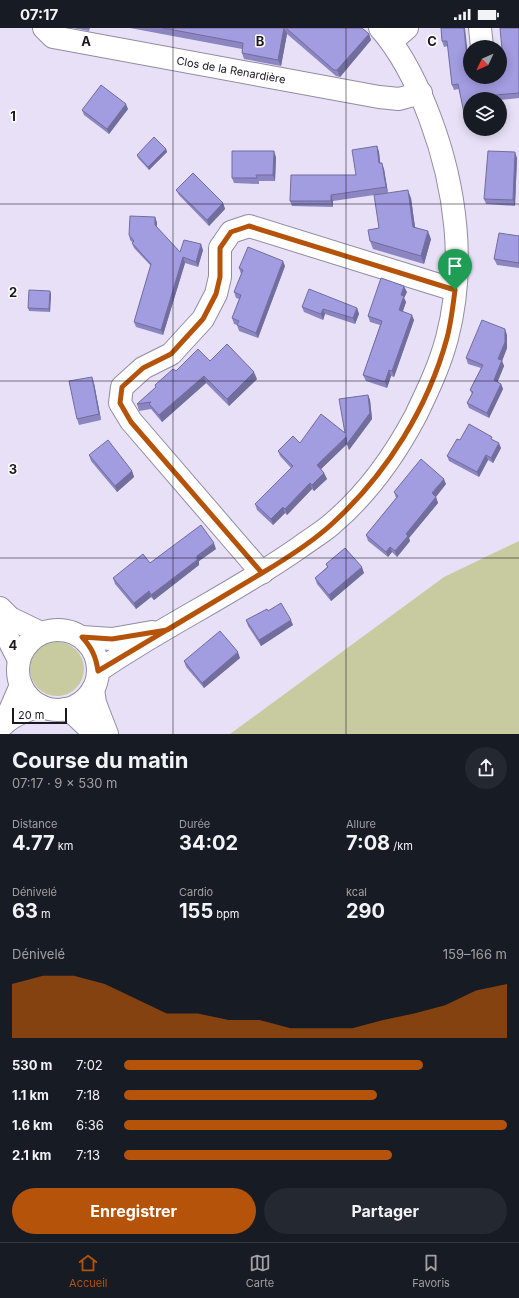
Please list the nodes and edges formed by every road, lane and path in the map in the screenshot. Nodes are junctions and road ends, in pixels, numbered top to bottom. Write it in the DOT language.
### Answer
graph roads {
  1 [pos="44,28"];
  2 [pos="480,28"];
  3 [pos="393,32"];
  4 [pos="481,40"];
  5 [pos="420,93"];
  6 [pos="455,290"];
  7 [pos="262,573"];
  8 [pos="0,608"];
  9 [pos="0,623"];
  10 [pos="167,630"];
  11 [pos="41,633"];
  12 [pos="82,637"];
  13 [pos="19,660"];
  14 [pos="96,680"];
  15 [pos="21,685"];
  16 [pos="41,706"];
  17 [pos="65,709"];
  18 [pos="3,725"];
  19 [pos="95,734"];
  20 [pos="107,734"];
  1 -- 5 [label="street, Clos de la Renardière"];
  2 -- 4 [label="street"];
  3 -- 5 [label="street"];
  5 -- 6 [label="street"];
  6 -- 7 [label="street"];
  6 -- 7 [label="street"];
  7 -- 10 [label="street"];
  8 -- 11 [label="street"];
  9 -- 13 [label="street"];
  10 -- 12 [label="street"];
  10 -- 14 [label="street"];
  11 -- 12 [label="street"];
  11 -- 13 [label="street"];
  12 -- 14 [label="street"];
  13 -- 15 [label="street"];
  14 -- 17 [label="street"];
  14 -- 20 [label="street"];
  15 -- 16 [label="street"];
  15 -- 18 [label="street"];
  16 -- 17 [label="street"];
  16 -- 18 [label="street"];
  17 -- 19 [label="street"];
}
